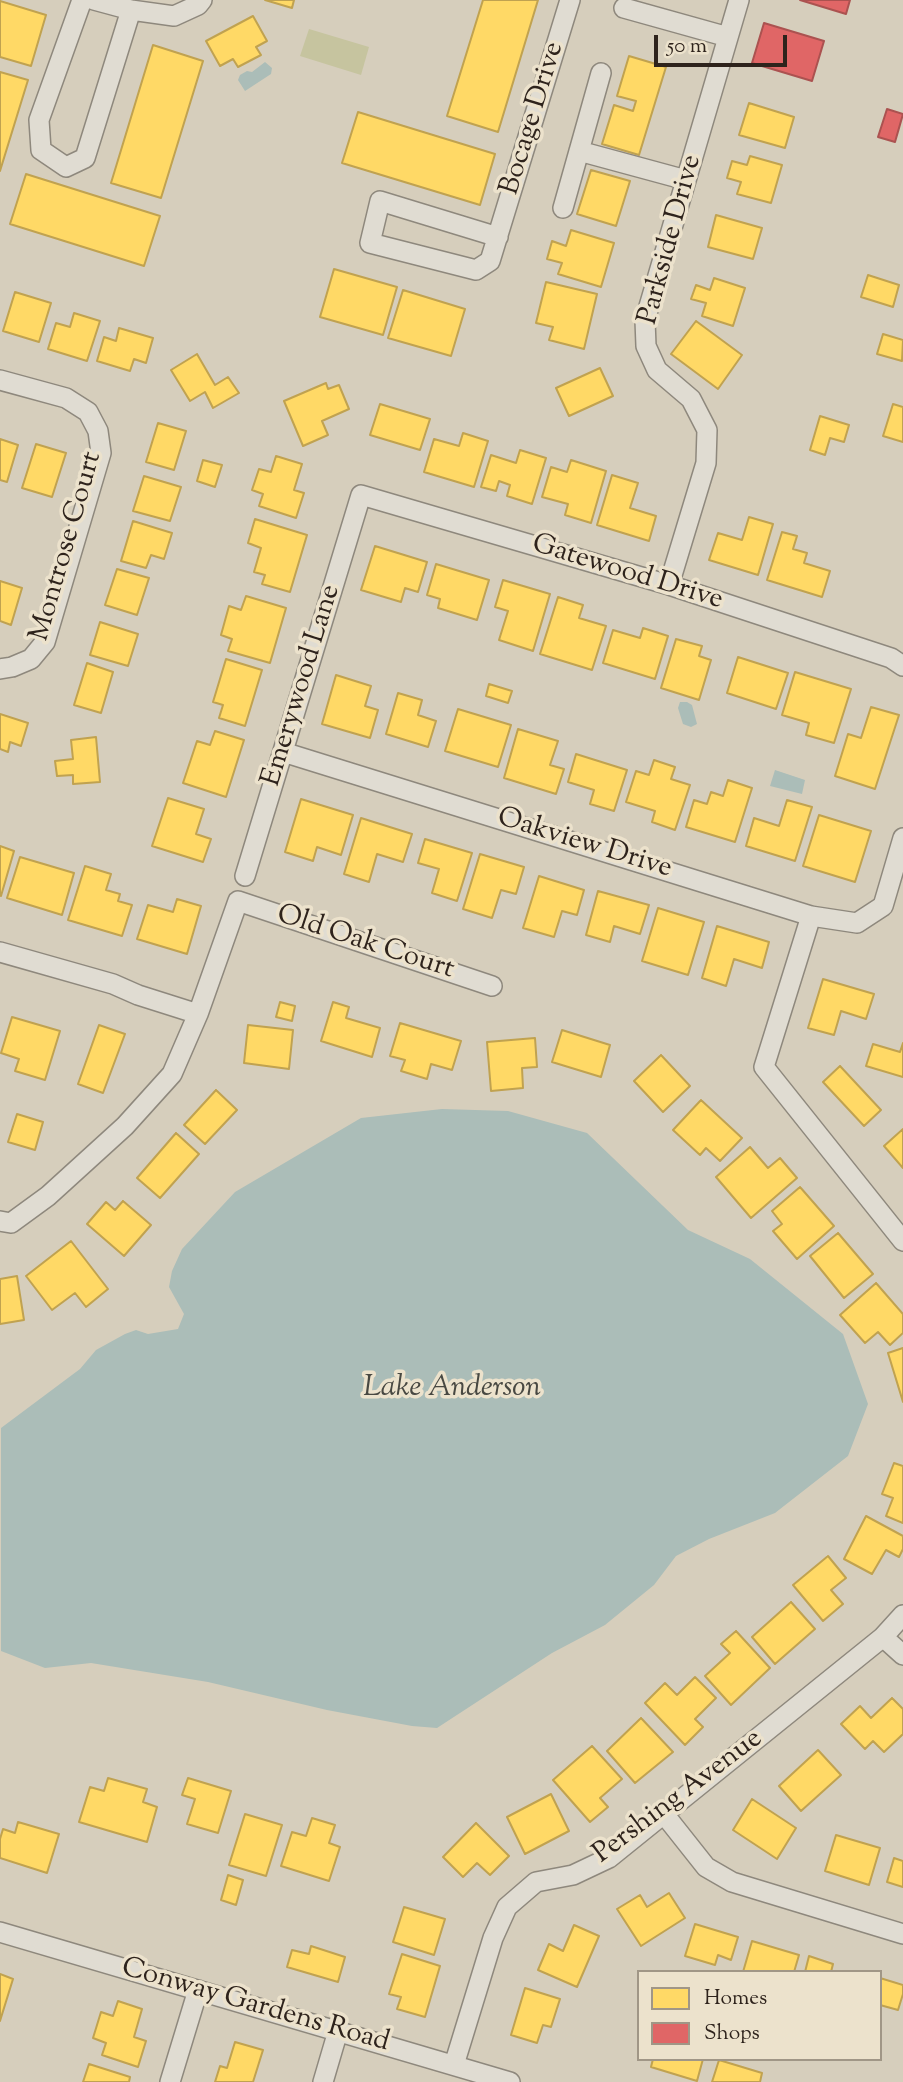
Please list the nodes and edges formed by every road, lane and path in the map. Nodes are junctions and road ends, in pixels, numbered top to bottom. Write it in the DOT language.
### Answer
graph roads {
  1 [pos="82,0"];
  2 [pos="94,0"];
  3 [pos="201,0"];
  4 [pos="570,0"];
  5 [pos="739,0"];
  6 [pos="624,8"];
  7 [pos="131,10"];
  8 [pos="728,37"];
  9 [pos="601,73"];
  10 [pos="579,151"];
  11 [pos="686,180"];
  12 [pos="563,208"];
  13 [pos="498,237"];
  14 [pos="0,380"];
  15 [pos="361,495"];
  16 [pos="669,585"];
  17 [pos="897,662"];
  18 [pos="0,669"];
  19 [pos="283,752"];
  20 [pos="903,838"];
  21 [pos="245,876"];
  22 [pos="811,916"];
  23 [pos="0,952"];
  24 [pos="492,986"];
  25 [pos="198,1014"];
  26 [pos="0,1221"];
  27 [pos="903,1241"];
  28 [pos="903,1615"];
  29 [pos="883,1637"];
  30 [pos="903,1656"];
  31 [pos="664,1814"];
  32 [pos="0,1932"];
  33 [pos="903,1934"];
  34 [pos="198,1990"];
  35 [pos="338,2031"];
  36 [pos="454,2065"];
  37 [pos="170,2082"];
  38 [pos="323,2082"];
  39 [pos="510,2082"];
  1 -- 7 [label="street"];
  2 -- 7 [label="street"];
  3 -- 7 [label="street"];
  4 -- 13 [label="street, Bocage Drive"];
  5 -- 8 [label="street, Parkside Drive"];
  6 -- 8 [label="street"];
  8 -- 11 [label="street, Parkside Drive"];
  9 -- 10 [label="street"];
  10 -- 11 [label="street"];
  10 -- 12 [label="street"];
  11 -- 16 [label="street, Parkside Drive"];
  13 -- 13 [label="street, Bocage Drive"];
  14 -- 18 [label="street, Montrose Court"];
  15 -- 16 [label="street, Gatewood Drive"];
  15 -- 19 [label="street, Emerywood Lane"];
  16 -- 17 [label="street, Gatewood Drive"];
  19 -- 21 [label="street, Emerywood Lane"];
  19 -- 22 [label="street, Oakview Drive"];
  20 -- 22 [label="street, Oakview Drive"];
  22 -- 27 [label="street"];
  23 -- 25 [label="street"];
  24 -- 25 [label="street, Old Oak Court"];
  25 -- 26 [label="street"];
  28 -- 29 [label="street, Pershing Avenue"];
  29 -- 30 [label="street"];
  29 -- 31 [label="street, Pershing Avenue"];
  31 -- 33 [label="street"];
  31 -- 36 [label="street, Pershing Avenue"];
  32 -- 34 [label="street, Conway Gardens Road"];
  34 -- 35 [label="street, Conway Gardens Road"];
  34 -- 37 [label="street"];
  35 -- 36 [label="street, Conway Gardens Road"];
  35 -- 38 [label="street"];
  36 -- 39 [label="street, Conway Gardens Road"];
}
